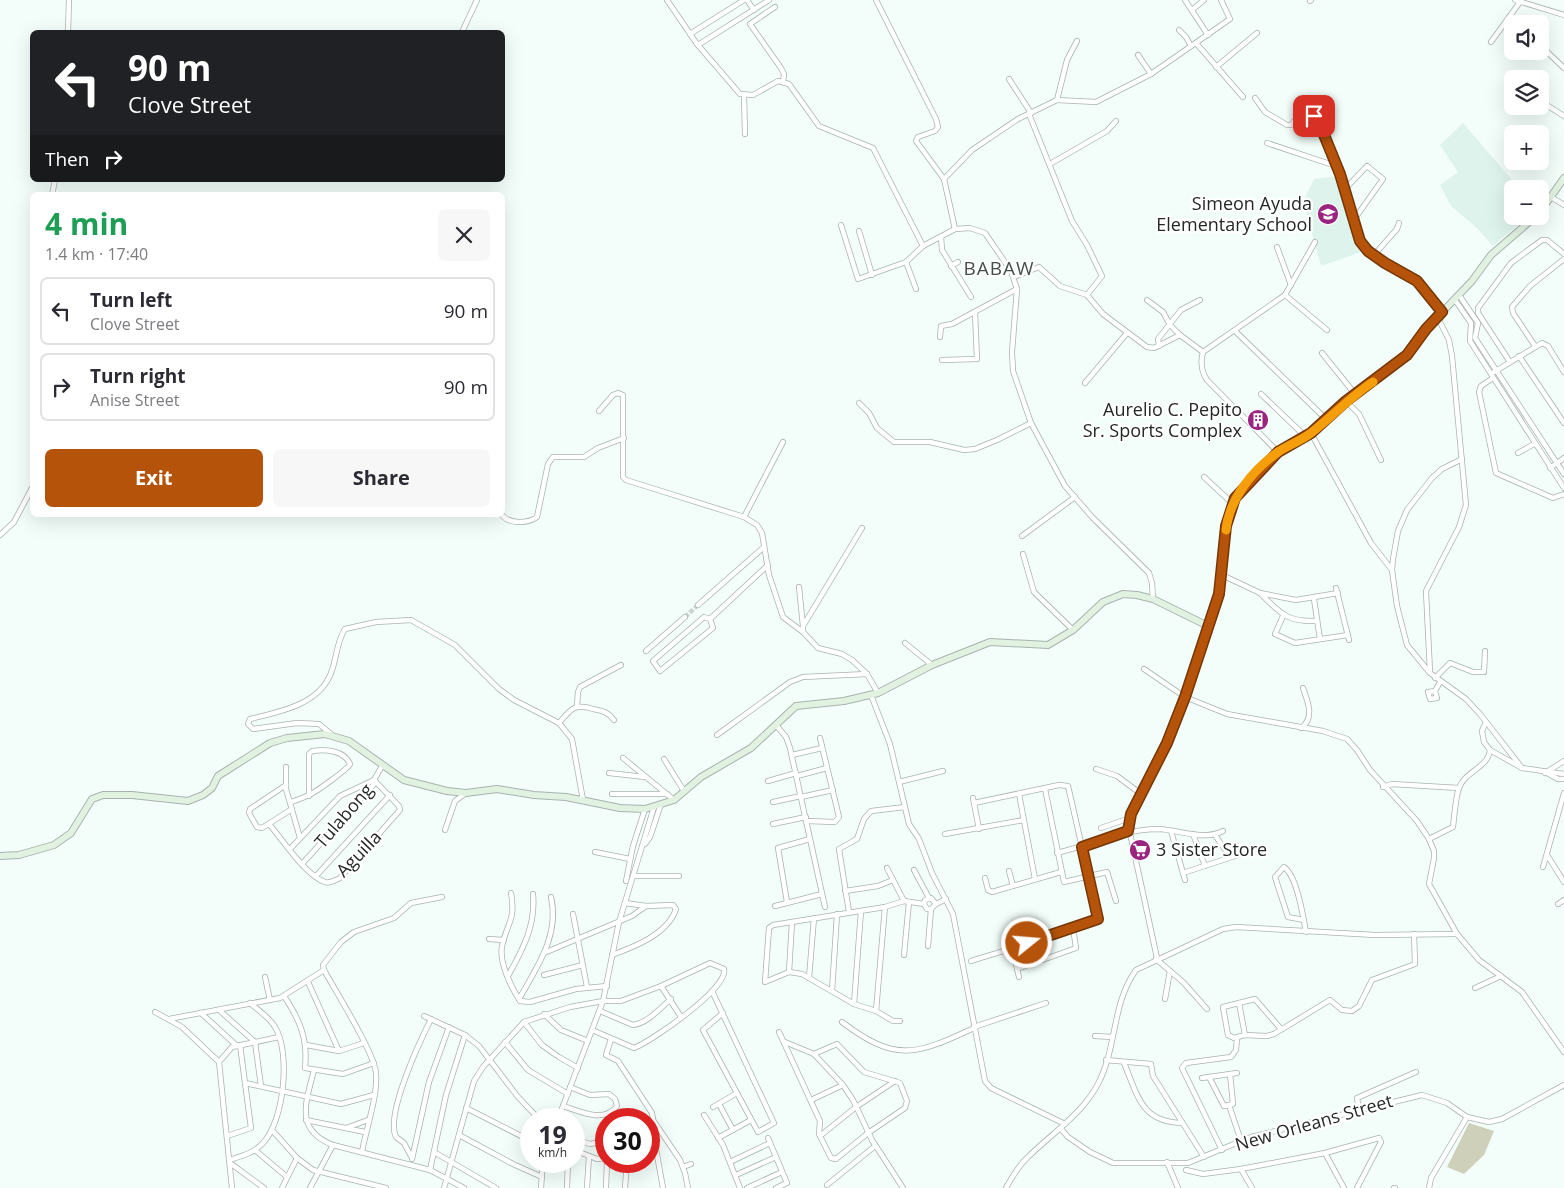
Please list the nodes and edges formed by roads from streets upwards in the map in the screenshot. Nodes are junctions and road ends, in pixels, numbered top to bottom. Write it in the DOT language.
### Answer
graph roads {
  1 [pos="69,0"];
  2 [pos="477,0"];
  3 [pos="666,0"];
  4 [pos="746,0"];
  5 [pos="769,0"];
  6 [pos="876,0"];
  7 [pos="1185,0"];
  8 [pos="1204,0"];
  9 [pos="1221,0"];
  10 [pos="1515,0"];
  11 [pos="1525,2"];
  12 [pos="775,7"];
  13 [pos="754,10"];
  14 [pos="1192,10"];
  15 [pos="1564,15"];
  16 [pos="68,30"];
  17 [pos="463,30"];
  18 [pos="1179,30"];
  19 [pos="1257,33"];
  20 [pos="690,34"];
  21 [pos="1208,35"];
  22 [pos="1076,41"];
  23 [pos="1491,42"];
  24 [pos="698,45"];
  25 [pos="1194,45"];
  26 [pos="1549,54"];
  27 [pos="1138,55"];
  28 [pos="1216,67"];
  29 [pos="1564,68"];
  30 [pos="1151,74"];
  31 [pos="1009,79"];
  32 [pos="783,82"];
  33 [pos="744,95"];
  34 [pos="1243,97"];
  35 [pos="1255,98"];
  36 [pos="1056,100"];
  37 [pos="1549,107"];
  38 [pos="1030,114"];
  39 [pos="1564,116"];
  40 [pos="1116,121"];
  41 [pos="745,134"];
  42 [pos="1267,143"];
  43 [pos="1050,164"];
  44 [pos="1336,166"];
  45 [pos="944,179"];
  46 [pos="1564,179"];
  47 [pos="1345,189"];
  48 [pos="1552,197"];
  49 [pos="1549,201"];
  50 [pos="1564,205"];
  51 [pos="1353,221"];
  52 [pos="1399,223"];
  53 [pos="840,225"];
  54 [pos="1526,225"];
  55 [pos="955,229"];
  56 [pos="859,231"];
  57 [pos="941,237"];
  58 [pos="1314,242"];
  59 [pos="923,246"];
  60 [pos="1277,247"];
  61 [pos="1564,254"];
  62 [pos="1374,255"];
  63 [pos="1564,259"];
  64 [pos="906,262"];
  65 [pos="958,262"];
  66 [pos="951,266"];
  67 [pos="872,274"];
  68 [pos="1014,277"];
  69 [pos="1291,285"];
  70 [pos="916,289"];
  71 [pos="1017,289"];
  72 [pos="1087,295"];
  73 [pos="1285,295"];
  74 [pos="972,296"];
  75 [pos="1457,298"];
  76 [pos="1147,300"];
  77 [pos="1200,300"];
  78 [pos="975,312"];
  79 [pos="1440,314"];
  80 [pos="1170,325"];
  81 [pos="1235,330"];
  82 [pos="1327,330"];
  83 [pos="1127,333"];
  84 [pos="1180,335"];
  85 [pos="940,337"];
  86 [pos="1159,346"];
  87 [pos="1535,346"];
  88 [pos="1203,352"];
  89 [pos="1322,353"];
  90 [pos="1519,356"];
  91 [pos="942,360"];
  92 [pos="1510,362"];
  93 [pos="1497,372"];
  94 [pos="1564,372"];
  95 [pos="1492,376"];
  96 [pos="1085,383"];
  97 [pos="1261,394"];
  98 [pos="1355,394"];
  99 [pos="1346,401"];
  100 [pos="859,403"];
  101 [pos="599,411"];
  102 [pos="1327,420"];
  103 [pos="1030,422"];
  104 [pos="1564,424"];
  105 [pos="1308,435"];
  106 [pos="624,438"];
  107 [pos="783,442"];
  108 [pos="1534,444"];
  109 [pos="1278,452"];
  110 [pos="1518,453"];
  111 [pos="1564,458"];
  112 [pos="1462,459"];
  113 [pos="1381,460"];
  114 [pos="1557,463"];
  115 [pos="1550,468"];
  116 [pos="1564,474"];
  117 [pos="1204,476"];
  118 [pos="1564,488"];
  119 [pos="30,492"];
  120 [pos="1564,494"];
  121 [pos="1075,497"];
  122 [pos="1232,503"];
  123 [pos="504,517"];
  124 [pos="744,517"];
  125 [pos="862,528"];
  126 [pos="0,535"];
  127 [pos="1022,536"];
  128 [pos="764,547"];
  129 [pos="1023,554"];
  130 [pos="768,565"];
  131 [pos="1392,570"];
  132 [pos="1222,575"];
  133 [pos="799,587"];
  134 [pos="1336,588"];
  135 [pos="1260,593"];
  136 [pos="1338,594"];
  137 [pos="1153,598"];
  138 [pos="1314,599"];
  139 [pos="698,605"];
  140 [pos="685,616"];
  141 [pos="1283,616"];
  142 [pos="710,619"];
  143 [pos="1317,621"];
  144 [pos="803,626"];
  145 [pos="1208,626"];
  146 [pos="1072,630"];
  147 [pos="803,632"];
  148 [pos="1320,640"];
  149 [pos="905,643"];
  150 [pos="646,651"];
  151 [pos="1485,651"];
  152 [pos="622,665"];
  153 [pos="932,665"];
  154 [pos="1144,669"];
  155 [pos="1430,673"];
  156 [pos="866,674"];
  157 [pos="1435,678"];
  158 [pos="1440,682"];
  159 [pos="1303,688"];
  160 [pos="1435,691"];
  161 [pos="875,694"];
  162 [pos="1185,697"];
  163 [pos="577,706"];
  164 [pos="614,720"];
  165 [pos="1486,722"];
  166 [pos="559,723"];
  167 [pos="776,725"];
  168 [pos="1301,728"];
  169 [pos="332,735"];
  170 [pos="717,735"];
  171 [pos="820,738"];
  172 [pos="822,748"];
  173 [pos="1490,750"];
  174 [pos="792,755"];
  175 [pos="624,758"];
  176 [pos="664,760"];
  177 [pos="1564,761"];
  178 [pos="1558,763"];
  179 [pos="1564,765"];
  180 [pos="382,766"];
  181 [pos="286,767"];
  182 [pos="827,768"];
  183 [pos="1522,768"];
  184 [pos="1096,769"];
  185 [pos="943,771"];
  186 [pos="609,773"];
  187 [pos="1546,773"];
  188 [pos="1564,774"];
  189 [pos="796,775"];
  190 [pos="646,777"];
  191 [pos="1564,779"];
  192 [pos="375,781"];
  193 [pos="768,781"];
  194 [pos="899,782"];
  195 [pos="286,785"];
  196 [pos="1383,786"];
  197 [pos="1044,788"];
  198 [pos="1459,788"];
  199 [pos="833,790"];
  200 [pos="684,791"];
  201 [pos="466,793"];
  202 [pos="612,794"];
  203 [pos="667,794"];
  204 [pos="1019,794"];
  205 [pos="1141,794"];
  206 [pos="1564,794"];
  207 [pos="390,795"];
  208 [pos="309,796"];
  209 [pos="801,797"];
  210 [pos="583,800"];
  211 [pos="674,800"];
  212 [pos="291,802"];
  213 [pos="774,802"];
  214 [pos="657,806"];
  215 [pos="905,807"];
  216 [pos="292,809"];
  217 [pos="645,809"];
  218 [pos="1130,818"];
  219 [pos="806,819"];
  220 [pos="1024,820"];
  221 [pos="269,824"];
  222 [pos="773,824"];
  223 [pos="647,828"];
  224 [pos="1101,828"];
  225 [pos="653,829"];
  226 [pos="979,829"];
  227 [pos="444,830"];
  228 [pos="1128,831"];
  229 [pos="1171,831"];
  230 [pos="1223,831"];
  231 [pos="945,834"];
  232 [pos="1192,834"];
  233 [pos="1215,835"];
  234 [pos="300,838"];
  235 [pos="810,839"];
  236 [pos="1430,839"];
  237 [pos="644,845"];
  238 [pos="1082,847"];
  239 [pos="290,849"];
  240 [pos="595,852"];
  241 [pos="1057,853"];
  242 [pos="1241,854"];
  243 [pos="1548,855"];
  244 [pos="0,856"];
  245 [pos="1230,857"];
  246 [pos="630,859"];
  247 [pos="302,864"];
  248 [pos="1204,866"];
  249 [pos="1544,866"];
  250 [pos="887,868"];
  251 [pos="914,870"];
  252 [pos="1009,871"];
  253 [pos="1061,872"];
  254 [pos="1183,873"];
  255 [pos="316,876"];
  256 [pos="634,876"];
  257 [pos="679,876"];
  258 [pos="1090,876"];
  259 [pos="985,878"];
  260 [pos="1036,879"];
  261 [pos="893,880"];
  262 [pos="1186,880"];
  263 [pos="626,881"];
  264 [pos="1564,882"];
  265 [pos="1013,886"];
  266 [pos="845,891"];
  267 [pos="511,893"];
  268 [pos="533,894"];
  269 [pos="822,894"];
  270 [pos="442,896"];
  271 [pos="551,897"];
  272 [pos="929,898"];
  273 [pos="946,899"];
  274 [pos="1564,900"];
  275 [pos="1116,901"];
  276 [pos="787,902"];
  277 [pos="906,902"];
  278 [pos="625,903"];
  279 [pos="924,904"];
  280 [pos="936,904"];
  281 [pos="1558,904"];
  282 [pos="646,906"];
  283 [pos="775,906"];
  284 [pos="825,907"];
  285 [pos="885,907"];
  286 [pos="931,909"];
  287 [pos="861,910"];
  288 [pos="849,912"];
  289 [pos="572,914"];
  290 [pos="837,914"];
  291 [pos="814,918"];
  292 [pos="1304,920"];
  293 [pos="619,922"];
  294 [pos="792,922"];
  295 [pos="1073,928"];
  296 [pos="1306,932"];
  297 [pos="1414,934"];
  298 [pos="1457,934"];
  299 [pos="489,939"];
  300 [pos="577,939"];
  301 [pos="504,940"];
  302 [pos="928,946"];
  303 [pos="1012,947"];
  304 [pos="544,952"];
  305 [pos="612,955"];
  306 [pos="904,955"];
  307 [pos="1157,959"];
  308 [pos="971,961"];
  309 [pos="583,965"];
  310 [pos="1017,969"];
  311 [pos="324,970"];
  312 [pos="1170,971"];
  313 [pos="789,972"];
  314 [pos="544,975"];
  315 [pos="508,976"];
  316 [pos="1501,976"];
  317 [pos="265,977"];
  318 [pos="810,978"];
  319 [pos="1019,978"];
  320 [pos="308,982"];
  321 [pos="607,986"];
  322 [pos="661,986"];
  323 [pos="587,987"];
  324 [pos="1475,988"];
  325 [pos="712,991"];
  326 [pos="832,991"];
  327 [pos="284,996"];
  328 [pos="519,999"];
  329 [pos="671,999"];
  330 [pos="1165,999"];
  331 [pos="270,1000"];
  332 [pos="604,1001"];
  333 [pos="250,1003"];
  334 [pos="1046,1003"];
  335 [pos="1239,1003"];
  336 [pos="854,1004"];
  337 [pos="1207,1009"];
  338 [pos="219,1010"];
  339 [pos="600,1011"];
  340 [pos="876,1011"];
  341 [pos="155,1012"];
  342 [pos="201,1013"];
  343 [pos="723,1013"];
  344 [pos="544,1014"];
  345 [pos="424,1016"];
  346 [pos="681,1017"];
  347 [pos="169,1019"];
  348 [pos="431,1019"];
  349 [pos="900,1021"];
  350 [pos="524,1022"];
  351 [pos="842,1022"];
  352 [pos="449,1027"];
  353 [pos="974,1028"];
  354 [pos="1281,1029"];
  355 [pos="592,1030"];
  356 [pos="779,1032"];
  357 [pos="1245,1034"];
  358 [pos="465,1036"];
  359 [pos="1095,1036"];
  360 [pos="279,1037"];
  361 [pos="1112,1037"];
  362 [pos="1237,1038"];
  363 [pos="611,1039"];
  364 [pos="588,1041"];
  365 [pos="255,1042"];
  366 [pos="505,1042"];
  367 [pos="785,1042"];
  368 [pos="1564,1042"];
  369 [pos="364,1043"];
  370 [pos="306,1045"];
  371 [pos="238,1046"];
  372 [pos="1559,1046"];
  373 [pos="339,1050"];
  374 [pos="1564,1052"];
  375 [pos="814,1054"];
  376 [pos="490,1058"];
  377 [pos="1106,1060"];
  378 [pos="219,1062"];
  379 [pos="374,1063"];
  380 [pos="1124,1063"];
  381 [pos="578,1068"];
  382 [pos="314,1070"];
  383 [pos="1416,1072"];
  384 [pos="1237,1073"];
  385 [pos="1230,1074"];
  386 [pos="1209,1077"];
  387 [pos="1202,1078"];
  388 [pos="895,1081"];
  389 [pos="245,1083"];
  390 [pos="843,1085"];
  391 [pos="1564,1085"];
  392 [pos="261,1086"];
  393 [pos="570,1087"];
  394 [pos="282,1091"];
  395 [pos="737,1093"];
  396 [pos="568,1094"];
  397 [pos="374,1095"];
  398 [pos="307,1096"];
  399 [pos="811,1100"];
  400 [pos="719,1104"];
  401 [pos="1229,1105"];
  402 [pos="563,1106"];
  403 [pos="713,1107"];
  404 [pos="856,1107"];
  405 [pos="466,1108"];
  406 [pos="529,1108"];
  407 [pos="649,1108"];
  408 [pos="1359,1109"];
  409 [pos="704,1115"];
  410 [pos="1467,1117"];
  411 [pos="305,1120"];
  412 [pos="368,1120"];
  413 [pos="751,1120"];
  414 [pos="1065,1124"];
  415 [pos="1182,1124"];
  416 [pos="346,1128"];
  417 [pos="1061,1129"];
  418 [pos="272,1130"];
  419 [pos="734,1130"];
  420 [pos="365,1132"];
  421 [pos="660,1134"];
  422 [pos="868,1134"];
  423 [pos="459,1135"];
  424 [pos="520,1135"];
  425 [pos="226,1136"];
  426 [pos="820,1136"];
  427 [pos="718,1138"];
  428 [pos="1241,1141"];
  429 [pos="334,1145"];
  430 [pos="875,1146"];
  431 [pos="256,1150"];
  432 [pos="1222,1150"];
  433 [pos="362,1152"];
  434 [pos="434,1152"];
  435 [pos="1325,1153"];
  436 [pos="585,1154"];
  437 [pos="589,1156"];
  438 [pos="776,1157"];
  439 [pos="1204,1157"];
  440 [pos="297,1158"];
  441 [pos="412,1158"];
  442 [pos="595,1158"];
  443 [pos="451,1161"];
  444 [pos="230,1162"];
  445 [pos="730,1162"];
  446 [pos="1167,1162"];
  447 [pos="691,1164"];
  448 [pos="410,1165"];
  449 [pos="684,1167"];
  450 [pos="1241,1169"];
  451 [pos="430,1170"];
  452 [pos="1186,1170"];
  453 [pos="318,1171"];
  454 [pos="660,1172"];
  455 [pos="782,1172"];
  456 [pos="542,1173"];
  457 [pos="568,1173"];
  458 [pos="607,1173"];
  459 [pos="626,1173"];
  460 [pos="736,1175"];
  461 [pos="287,1177"];
  462 [pos="542,1177"];
  463 [pos="446,1178"];
  464 [pos="827,1184"];
  465 [pos="232,1188"];
  466 [pos="264,1188"];
  467 [pos="282,1188"];
  468 [pos="310,1188"];
  469 [pos="386,1188"];
  470 [pos="444,1188"];
  471 [pos="464,1188"];
  472 [pos="496,1188"];
  473 [pos="541,1188"];
  474 [pos="567,1188"];
  475 [pos="587,1188"];
  476 [pos="606,1188"];
  477 [pos="625,1188"];
  478 [pos="663,1188"];
  479 [pos="688,1188"];
  480 [pos="740,1188"];
  481 [pos="747,1188"];
  482 [pos="776,1188"];
  483 [pos="903,1188"];
  484 [pos="1006,1188"];
  485 [pos="1178,1188"];
  486 [pos="1252,1188"];
  487 [pos="1344,1188"];
  488 [pos="1357,1188"];
  489 [pos="1429,1188"];
  1 -- 16 [label="street"];
  2 -- 17 [label="street"];
  3 -- 20 [label="street"];
  4 -- 13 [label="street"];
  4 -- 20 [label="street"];
  5 -- 13 [label="street"];
  6 -- 45 [label="street"];
  7 -- 14 [label="street"];
  8 -- 14 [label="street"];
  9 -- 21 [label="street"];
  10 -- 11 [label="street"];
  11 -- 15 [label="street"];
  11 -- 23 [label="street"];
  12 -- 32 [label="street"];
  13 -- 24 [label="street"];
  14 -- 21 [label="street"];
  18 -- 25 [label="street"];
  19 -- 28 [label="street"];
  20 -- 24 [label="street"];
  21 -- 25 [label="street"];
  22 -- 36 [label="street"];
  24 -- 33 [label="street"];
  25 -- 28 [label="street"];
  25 -- 30 [label="street"];
  26 -- 29 [label="street"];
  27 -- 30 [label="street"];
  28 -- 34 [label="street"];
  30 -- 36 [label="street"];
  31 -- 38 [label="street"];
  32 -- 33 [label="street"];
  32 -- 59 [label="street"];
  33 -- 41 [label="street"];
  35 -- 44 [label="street"];
  36 -- 38 [label="street"];
  37 -- 39 [label="street"];
  38 -- 43 [label="street"];
  38 -- 45 [label="street"];
  40 -- 43 [label="street"];
  42 -- 44 [label="street"];
  43 -- 72 [label="street"];
  44 -- 47 [label="street"];
  45 -- 55 [label="street"];
  46 -- 48 [label="street"];
  47 -- 51 [label="street"];
  47 -- 51 [label="street"];
  48 -- 49 [label="street"];
  48 -- 50 [label="street"];
  51 -- 62 [label="street"];
  52 -- 62 [label="street"];
  53 -- 67 [label="street"];
  54 -- 75 [label="street"];
  55 -- 57 [label="street"];
  55 -- 68 [label="street"];
  56 -- 67 [label="street"];
  57 -- 59 [label="street"];
  57 -- 66 [label="street"];
  58 -- 69 [label="street"];
  59 -- 64 [label="street"];
  60 -- 69 [label="street"];
  61 -- 92 [label="street"];
  62 -- 79 [label="street"];
  63 -- 87 [label="street"];
  64 -- 67 [label="street"];
  64 -- 70 [label="street"];
  65 -- 66 [label="street"];
  66 -- 74 [label="street"];
  68 -- 71 [label="street"];
  68 -- 72 [label="street"];
  69 -- 73 [label="street"];
  71 -- 78 [label="street"];
  71 -- 103 [label="street"];
  72 -- 83 [label="street"];
  73 -- 81 [label="street"];
  73 -- 82 [label="street"];
  75 -- 79 [label="street"];
  75 -- 93 [label="street"];
  75 -- 95 [label="street"];
  76 -- 80 [label="street"];
  77 -- 80 [label="street"];
  78 -- 85 [label="street"];
  78 -- 91 [label="street"];
  79 -- 98 [label="street"];
  79 -- 112 [label="street"];
  80 -- 84 [label="street"];
  80 -- 86 [label="street"];
  81 -- 88 [label="street"];
  81 -- 102 [label="street"];
  83 -- 86 [label="street"];
  83 -- 96 [label="street"];
  84 -- 86 [label="street"];
  84 -- 88 [label="street"];
  87 -- 90 [label="street"];
  87 -- 94 [label="street"];
  88 -- 109 [label="street"];
  89 -- 98 [label="street"];
  90 -- 92 [label="street"];
  90 -- 104 [label="street"];
  92 -- 93 [label="street"];
  93 -- 95 [label="street"];
  93 -- 114 [label="street"];
  95 -- 108 [label="street"];
  95 -- 120 [label="street"];
  97 -- 105 [label="street"];
  98 -- 99 [label="street"];
  99 -- 102 [label="street"];
  99 -- 113 [label="street"];
  100 -- 103 [label="street"];
  101 -- 106 [label="street"];
  102 -- 105 [label="street"];
  103 -- 121 [label="street"];
  105 -- 109 [label="street"];
  105 -- 131 [label="street"];
  106 -- 123 [label="street"];
  106 -- 124 [label="street"];
  107 -- 124 [label="street"];
  108 -- 110 [label="street"];
  108 -- 115 [label="street"];
  109 -- 122 [label="street"];
  111 -- 114 [label="street"];
  112 -- 131 [label="street"];
  112 -- 155 [label="street"];
  114 -- 115 [label="street"];
  114 -- 116 [label="street"];
  115 -- 118 [label="street"];
  117 -- 122 [label="street"];
  119 -- 126 [label="street"];
  121 -- 127 [label="street"];
  121 -- 137 [label="street"];
  122 -- 132 [label="street"];
  124 -- 128 [label="street"];
  125 -- 144 [label="street"];
  128 -- 130 [label="street"];
  128 -- 139 [label="street"];
  129 -- 146 [label="street"];
  130 -- 142 [label="street"];
  130 -- 147 [label="street"];
  131 -- 155 [label="street"];
  132 -- 135 [label="street"];
  132 -- 145 [label="street"];
  133 -- 144 [label="street"];
  134 -- 136 [label="street"];
  135 -- 138 [label="street"];
  135 -- 141 [label="street"];
  136 -- 138 [label="street"];
  136 -- 148 [label="street"];
  137 -- 145 [label="street"];
  137 -- 146 [label="street"];
  138 -- 143 [label="street"];
  140 -- 150 [label="street"];
  141 -- 143 [label="street"];
  141 -- 148 [label="street"];
  142 -- 142 [label="street"];
  143 -- 148 [label="street"];
  144 -- 147 [label="street"];
  145 -- 162 [label="street"];
  146 -- 153 [label="street"];
  147 -- 156 [label="street"];
  149 -- 153 [label="street"];
  151 -- 157 [label="street"];
  152 -- 163 [label="street"];
  153 -- 161 [label="street"];
  154 -- 162 [label="street"];
  155 -- 157 [label="street"];
  156 -- 161 [label="street"];
  156 -- 170 [label="street"];
  157 -- 158 [label="street"];
  158 -- 160 [label="street"];
  158 -- 165 [label="street"];
  159 -- 168 [label="street"];
  161 -- 167 [label="street"];
  161 -- 194 [label="street"];
  162 -- 168 [label="street"];
  162 -- 205 [label="street"];
  163 -- 164 [label="street"];
  163 -- 166 [label="street"];
  165 -- 173 [label="street"];
  165 -- 183 [label="street"];
  166 -- 169 [label="street"];
  166 -- 210 [label="street"];
  167 -- 174 [label="street"];
  167 -- 200 [label="street"];
  168 -- 196 [label="street"];
  169 -- 180 [label="street"];
  169 -- 244 [label="street"];
  171 -- 172 [label="street"];
  172 -- 174 [label="street"];
  172 -- 182 [label="street"];
  173 -- 183 [label="street"];
  173 -- 198 [label="street"];
  174 -- 189 [label="street"];
  175 -- 190 [label="street"];
  176 -- 200 [label="street"];
  177 -- 178 [label="street"];
  178 -- 179 [label="street"];
  178 -- 187 [label="street"];
  180 -- 192 [label="street, Tulabong"];
  180 -- 201 [label="street"];
  181 -- 195 [label="street"];
  182 -- 189 [label="street"];
  182 -- 199 [label="street"];
  183 -- 187 [label="street"];
  184 -- 205 [label="street"];
  185 -- 194 [label="street"];
  186 -- 190 [label="street"];
  187 -- 188 [label="street"];
  187 -- 191 [label="street"];
  189 -- 193 [label="street"];
  189 -- 209 [label="street"];
  190 -- 203 [label="street"];
  192 -- 207 [label="street"];
  192 -- 234 [label="street"];
  192 -- 247 [label="street, Tulabong"];
  194 -- 215 [label="street"];
  195 -- 212 [label="street"];
  195 -- 221 [label="street"];
  196 -- 198 [label="street"];
  196 -- 236 [label="street"];
  197 -- 204 [label="street"];
  197 -- 238 [label="street"];
  197 -- 241 [label="street"];
  198 -- 236 [label="street"];
  199 -- 209 [label="street"];
  199 -- 219 [label="street"];
  200 -- 211 [label="street"];
  201 -- 210 [label="street"];
  201 -- 227 [label="street"];
  202 -- 203 [label="street"];
  203 -- 211 [label="street"];
  204 -- 220 [label="street"];
  204 -- 226 [label="street"];
  205 -- 218 [label="street"];
  206 -- 243 [label="street"];
  207 -- 255 [label="street"];
  207 -- 255 [label="street, Aguilla"];
  208 -- 208 [label="street"];
  208 -- 212 [label="street"];
  209 -- 213 [label="street"];
  209 -- 219 [label="street"];
  210 -- 217 [label="street"];
  211 -- 214 [label="street"];
  212 -- 216 [label="street"];
  214 -- 217 [label="street"];
  214 -- 223 [label="street"];
  214 -- 225 [label="street"];
  215 -- 266 [label="street"];
  215 -- 273 [label="street"];
  216 -- 221 [label="street"];
  216 -- 234 [label="street"];
  217 -- 246 [label="street"];
  218 -- 224 [label="street"];
  218 -- 228 [label="street"];
  219 -- 222 [label="street"];
  219 -- 235 [label="street"];
  220 -- 226 [label="street"];
  220 -- 260 [label="street"];
  221 -- 239 [label="street, Aguilla"];
  223 -- 225 [label="street"];
  223 -- 237 [label="street"];
  225 -- 237 [label="street"];
  226 -- 231 [label="street"];
  228 -- 229 [label="street"];
  228 -- 238 [label="street"];
  228 -- 307 [label="street"];
  229 -- 232 [label="street"];
  229 -- 254 [label="street"];
  230 -- 233 [label="street"];
  232 -- 233 [label="street"];
  232 -- 248 [label="street"];
  233 -- 245 [label="street"];
  234 -- 239 [label="street"];
  235 -- 269 [label="street"];
  235 -- 276 [label="street"];
  236 -- 298 [label="street"];
  237 -- 256 [label="street"];
  238 -- 241 [label="street"];
  238 -- 258 [label="street"];
  239 -- 247 [label="street, Aguilla"];
  240 -- 246 [label="street"];
  241 -- 253 [label="street"];
  242 -- 245 [label="street"];
  243 -- 249 [label="street"];
  243 -- 264 [label="street"];
  245 -- 248 [label="street"];
  246 -- 263 [label="street"];
  247 -- 255 [label="street, Aguilla"];
  248 -- 254 [label="street"];
  250 -- 261 [label="street"];
  251 -- 272 [label="street"];
  252 -- 265 [label="street"];
  253 -- 258 [label="street"];
  253 -- 260 [label="street"];
  254 -- 262 [label="street"];
  256 -- 257 [label="street"];
  256 -- 278 [label="street"];
  258 -- 275 [label="street"];
  258 -- 295 [label="street"];
  259 -- 265 [label="street"];
  260 -- 265 [label="street"];
  261 -- 266 [label="street"];
  261 -- 277 [label="street"];
  266 -- 288 [label="street"];
  267 -- 301 [label="street"];
  268 -- 315 [label="street"];
  269 -- 276 [label="street"];
  269 -- 284 [label="street"];
  270 -- 311 [label="street"];
  271 -- 304 [label="street"];
  272 -- 279 [label="street"];
  272 -- 280 [label="street"];
  273 -- 280 [label="street"];
  273 -- 353 [label="street"];
  274 -- 281 [label="street"];
  276 -- 283 [label="street"];
  277 -- 279 [label="street"];
  277 -- 285 [label="street"];
  277 -- 306 [label="street"];
  278 -- 282 [label="street"];
  278 -- 293 [label="street"];
  279 -- 286 [label="street"];
  280 -- 286 [label="street"];
  282 -- 293 [label="street"];
  282 -- 305 [label="street"];
  285 -- 287 [label="street"];
  285 -- 340 [label="street"];
  286 -- 302 [label="street"];
  287 -- 288 [label="street"];
  287 -- 336 [label="street"];
  288 -- 290 [label="street"];
  289 -- 300 [label="street"];
  290 -- 291 [label="street"];
  290 -- 326 [label="street"];
  291 -- 294 [label="street"];
  291 -- 318 [label="street"];
  292 -- 292 [label="street"];
  292 -- 296 [label="street"];
  293 -- 300 [label="street"];
  293 -- 305 [label="street"];
  294 -- 313 [label="street"];
  294 -- 313 [label="street"];
  295 -- 303 [label="street"];
  295 -- 310 [label="street"];
  296 -- 297 [label="street"];
  296 -- 307 [label="street"];
  297 -- 298 [label="street"];
  297 -- 354 [label="street"];
  298 -- 316 [label="street"];
  299 -- 301 [label="street"];
  300 -- 304 [label="street"];
  300 -- 309 [label="street"];
  301 -- 315 [label="street"];
  303 -- 308 [label="street"];
  303 -- 310 [label="street"];
  304 -- 328 [label="street"];
  305 -- 321 [label="street"];
  307 -- 312 [label="street"];
  307 -- 361 [label="street"];
  309 -- 314 [label="street"];
  309 -- 323 [label="street"];
  310 -- 319 [label="street"];
  311 -- 320 [label="street"];
  311 -- 369 [label="street"];
  312 -- 330 [label="street"];
  312 -- 337 [label="street"];
  313 -- 318 [label="street"];
  315 -- 328 [label="street"];
  316 -- 324 [label="street"];
  316 -- 372 [label="street"];
  317 -- 331 [label="street"];
  318 -- 326 [label="street"];
  320 -- 327 [label="street"];
  320 -- 373 [label="street"];
  321 -- 323 [label="street"];
  321 -- 332 [label="street"];
  322 -- 325 [label="street"];
  322 -- 329 [label="street"];
  322 -- 332 [label="street"];
  323 -- 328 [label="street"];
  325 -- 343 [label="street"];
  325 -- 346 [label="street"];
  326 -- 336 [label="street"];
  327 -- 331 [label="street"];
  327 -- 370 [label="street"];
  329 -- 339 [label="street"];
  329 -- 346 [label="street"];
  331 -- 333 [label="street"];
  332 -- 339 [label="street"];
  332 -- 344 [label="street"];
  333 -- 338 [label="street"];
  333 -- 360 [label="street"];
  334 -- 353 [label="street"];
  335 -- 354 [label="street"];
  335 -- 357 [label="street"];
  335 -- 362 [label="street"];
  336 -- 340 [label="street"];
  338 -- 342 [label="street"];
  338 -- 365 [label="street"];
  339 -- 355 [label="street"];
  340 -- 349 [label="street"];
  341 -- 347 [label="street"];
  342 -- 347 [label="street"];
  342 -- 371 [label="street"];
  343 -- 395 [label="street"];
  343 -- 413 [label="street"];
  344 -- 350 [label="street"];
  344 -- 364 [label="street"];
  345 -- 348 [label="street"];
  346 -- 363 [label="street"];
  347 -- 378 [label="street"];
  348 -- 352 [label="street"];
  348 -- 441 [label="street"];
  350 -- 366 [label="street"];
  350 -- 381 [label="street"];
  351 -- 353 [label="street"];
  352 -- 358 [label="street"];
  352 -- 441 [label="street"];
  353 -- 414 [label="street"];
  354 -- 357 [label="street"];
  355 -- 363 [label="street"];
  355 -- 364 [label="street"];
  356 -- 367 [label="street"];
  357 -- 362 [label="street"];
  358 -- 376 [label="street"];
  358 -- 434 [label="street"];
  359 -- 361 [label="street"];
  360 -- 365 [label="street"];
  360 -- 394 [label="street"];
  361 -- 377 [label="street"];
  362 -- 432 [label="street"];
  363 -- 407 [label="street"];
  364 -- 381 [label="street"];
  365 -- 371 [label="street"];
  365 -- 392 [label="street"];
  366 -- 376 [label="street"];
  366 -- 396 [label="street"];
  367 -- 375 [label="street"];
  367 -- 399 [label="street"];
  368 -- 372 [label="street"];
  369 -- 373 [label="street"];
  369 -- 379 [label="street"];
  370 -- 373 [label="street"];
  370 -- 382 [label="street"];
  371 -- 378 [label="street"];
  371 -- 389 [label="street"];
  372 -- 374 [label="street"];
  375 -- 388 [label="street"];
  375 -- 390 [label="street"];
  376 -- 405 [label="street"];
  376 -- 406 [label="street"];
  377 -- 380 [label="street"];
  377 -- 414 [label="street"];
  378 -- 425 [label="street"];
  379 -- 382 [label="street"];
  379 -- 397 [label="street"];
  380 -- 415 [label="street"];
  380 -- 415 [label="street"];
  381 -- 393 [label="street"];
  382 -- 398 [label="street"];
  383 -- 408 [label="street"];
  384 -- 385 [label="street"];
  385 -- 386 [label="street"];
  385 -- 401 [label="street"];
  386 -- 387 [label="street"];
  386 -- 401 [label="street"];
  388 -- 404 [label="street"];
  388 -- 422 [label="street"];
  389 -- 392 [label="street"];
  389 -- 425 [label="street"];
  390 -- 399 [label="street"];
  390 -- 404 [label="street"];
  391 -- 410 [label="street, New Orleans Street"];
  392 -- 394 [label="street"];
  393 -- 396 [label="street"];
  393 -- 402 [label="street"];
  394 -- 398 [label="street"];
  394 -- 418 [label="street"];
  395 -- 400 [label="street"];
  395 -- 413 [label="street"];
  396 -- 402 [label="street"];
  397 -- 398 [label="street"];
  397 -- 412 [label="street"];
  398 -- 411 [label="street"];
  399 -- 426 [label="street"];
  400 -- 403 [label="street"];
  400 -- 419 [label="street"];
  401 -- 428 [label="street"];
  404 -- 422 [label="street"];
  404 -- 426 [label="street"];
  405 -- 423 [label="street"];
  405 -- 424 [label="street"];
  408 -- 410 [label="street, New Orleans Street"];
  408 -- 428 [label="street, New Orleans Street"];
  409 -- 427 [label="street"];
  410 -- 489 [label="street"];
  411 -- 416 [label="street"];
  411 -- 429 [label="street"];
  412 -- 416 [label="street"];
  412 -- 420 [label="street"];
  413 -- 419 [label="street"];
  414 -- 417 [label="street"];
  415 -- 439 [label="street"];
  416 -- 420 [label="street"];
  417 -- 446 [label="street, New Orleans Street"];
  417 -- 484 [label="street"];
  418 -- 431 [label="street"];
  418 -- 440 [label="street"];
  419 -- 427 [label="street"];
  420 -- 433 [label="street"];
  421 -- 449 [label="street"];
  422 -- 426 [label="street"];
  422 -- 430 [label="street"];
  423 -- 443 [label="street"];
  423 -- 462 [label="street"];
  425 -- 444 [label="street"];
  427 -- 445 [label="street"];
  428 -- 432 [label="street, New Orleans Street"];
  429 -- 433 [label="street"];
  429 -- 453 [label="street"];
  430 -- 464 [label="street"];
  430 -- 483 [label="street"];
  431 -- 444 [label="street"];
  431 -- 461 [label="street"];
  432 -- 439 [label="street, New Orleans Street"];
  433 -- 448 [label="street"];
  434 -- 443 [label="street"];
  434 -- 451 [label="street"];
  435 -- 450 [label="street"];
  435 -- 487 [label="street"];
  435 -- 488 [label="street"];
  436 -- 437 [label="street"];
  437 -- 442 [label="street"];
  437 -- 475 [label="street"];
  438 -- 445 [label="street"];
  438 -- 455 [label="street"];
  438 -- 460 [label="street"];
  439 -- 446 [label="street, New Orleans Street"];
  440 -- 453 [label="street"];
  440 -- 461 [label="street"];
  441 -- 448 [label="street"];
  443 -- 463 [label="street"];
  443 -- 472 [label="street"];
  444 -- 465 [label="street"];
  444 -- 466 [label="street"];
  445 -- 460 [label="street"];
  446 -- 485 [label="street"];
  447 -- 449 [label="street"];
  448 -- 451 [label="street"];
  449 -- 479 [label="street"];
  450 -- 452 [label="street"];
  450 -- 486 [label="street"];
  451 -- 463 [label="street"];
  453 -- 468 [label="street"];
  453 -- 469 [label="street"];
  454 -- 478 [label="street"];
  455 -- 481 [label="street"];
  455 -- 482 [label="street"];
  456 -- 462 [label="street"];
  457 -- 474 [label="street"];
  458 -- 476 [label="street"];
  459 -- 477 [label="street"];
  460 -- 480 [label="street"];
  461 -- 467 [label="street"];
  462 -- 473 [label="street"];
  463 -- 470 [label="street"];
  463 -- 471 [label="street"];
}
